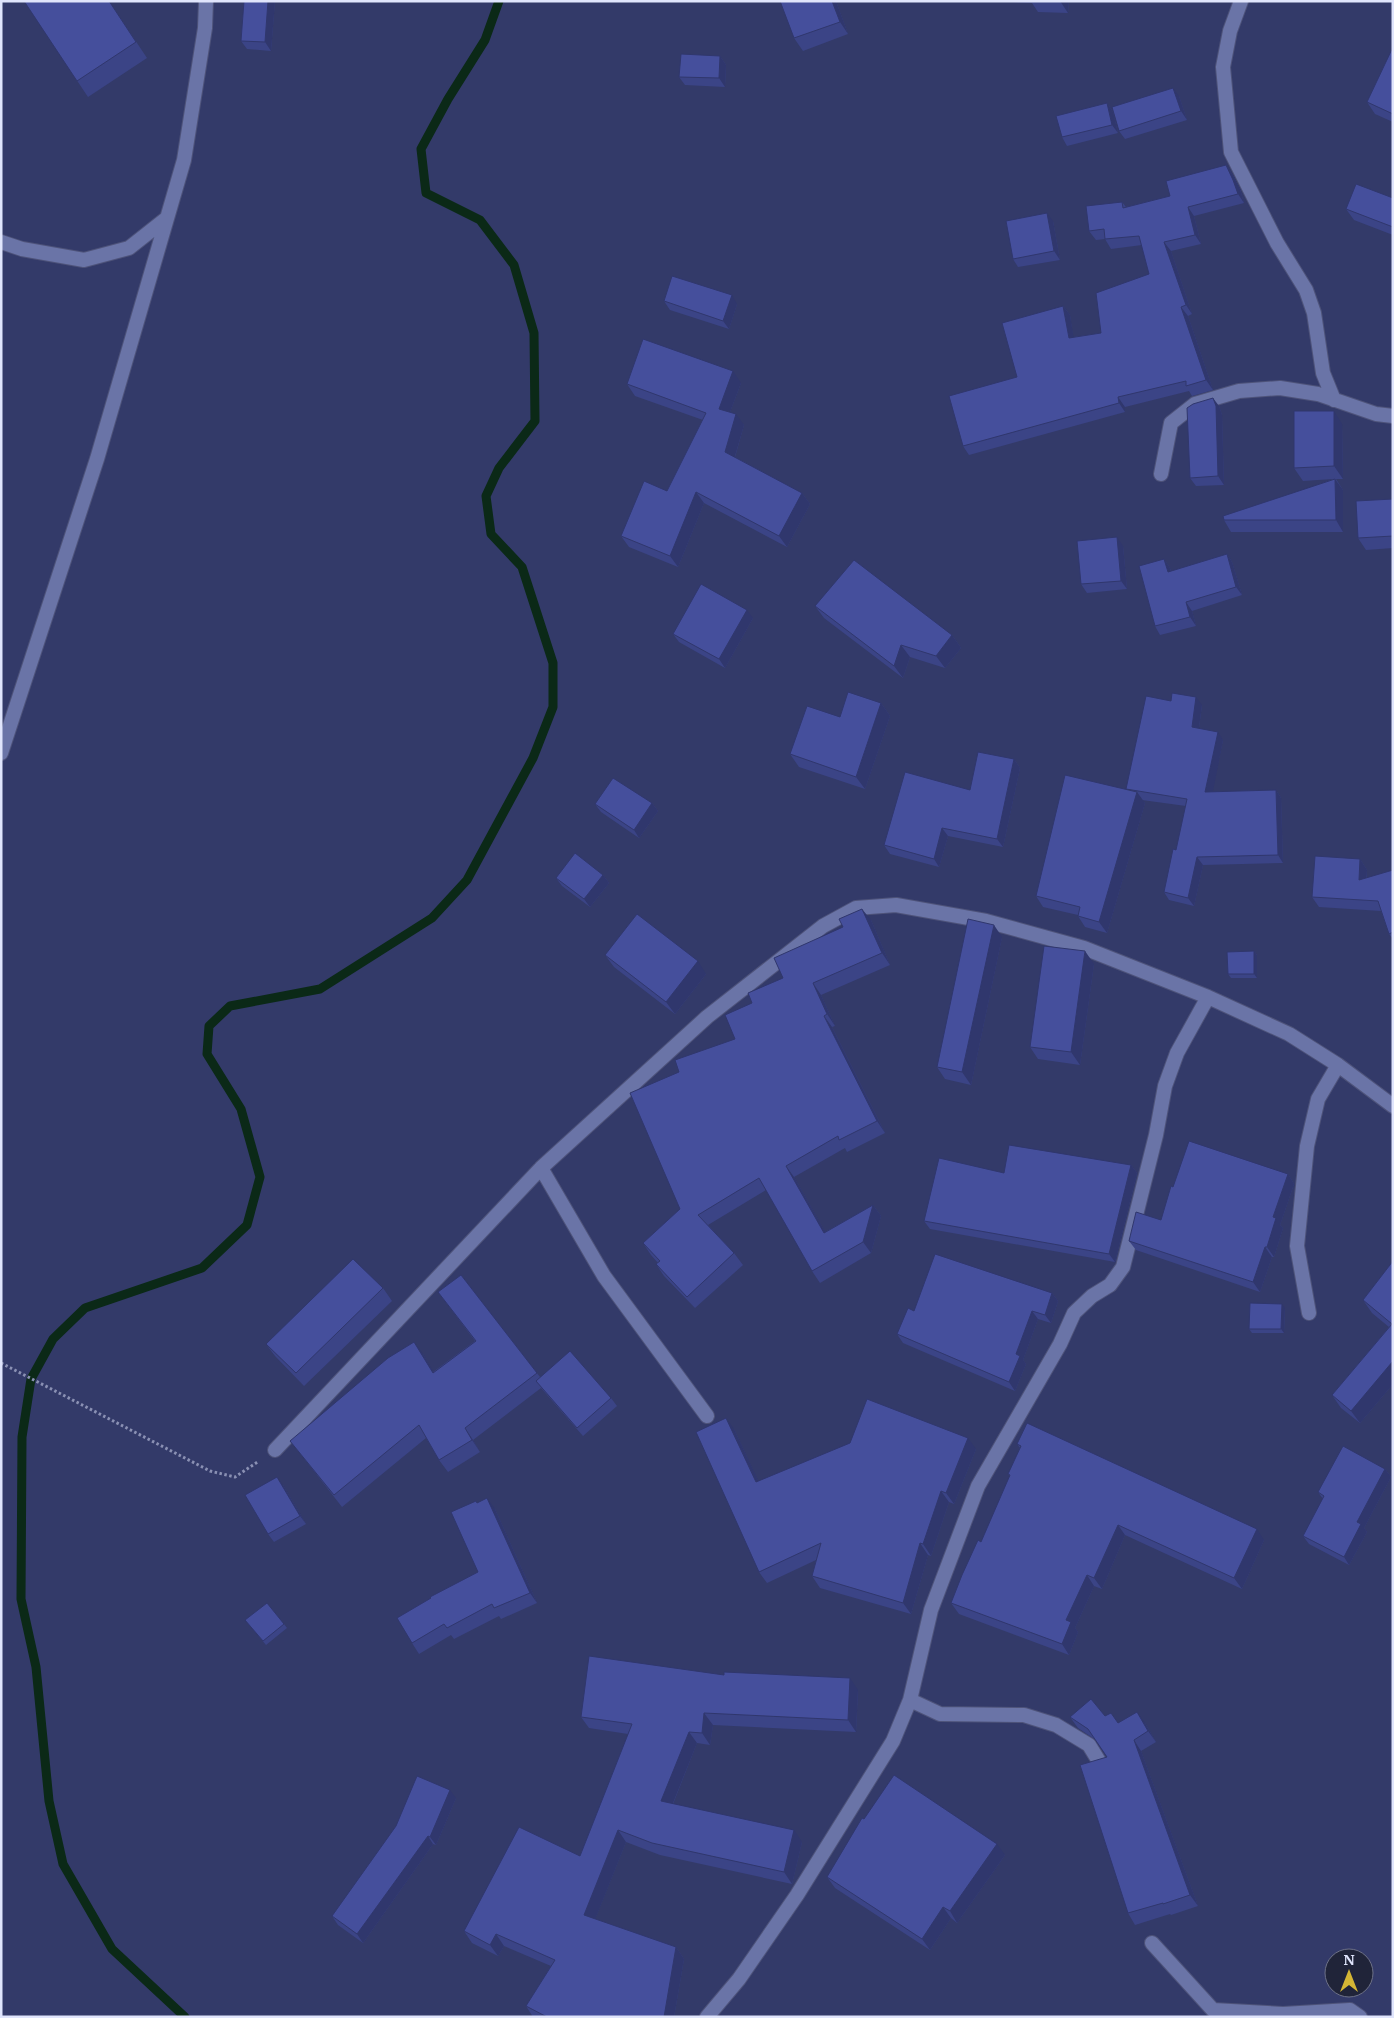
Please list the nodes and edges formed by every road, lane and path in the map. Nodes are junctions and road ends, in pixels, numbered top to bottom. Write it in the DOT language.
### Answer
graph roads {
  1 [pos="206,1"];
  2 [pos="1241,1"];
  3 [pos="167,218"];
  4 [pos="1,242"];
  5 [pos="1334,400"];
  6 [pos="1393,416"];
  7 [pos="1161,474"];
  8 [pos="1,753"];
  9 [pos="1208,997"];
  10 [pos="1338,1065"];
  11 [pos="1393,1106"];
  12 [pos="541,1168"];
  13 [pos="1309,1313"];
  14 [pos="1,1363"];
  15 [pos="707,1416"];
  16 [pos="275,1450"];
  17 [pos="910,1700"];
  18 [pos="1100,1763"];
  19 [pos="1152,1944"];
  20 [pos="707,2017"];
  21 [pos="1360,2017"];
  1 -- 3 [label="street"];
  2 -- 5 [label="street"];
  3 -- 4 [label="street"];
  3 -- 8 [label="street"];
  5 -- 6 [label="street"];
  5 -- 7 [label="street"];
  9 -- 10 [label="street"];
  9 -- 12 [label="street"];
  9 -- 17 [label="street"];
  10 -- 11 [label="street"];
  10 -- 13 [label="street"];
  12 -- 15 [label="street"];
  12 -- 16 [label="street"];
  14 -- 16 [label="path"];
  17 -- 18 [label="street"];
  17 -- 20 [label="street"];
  19 -- 21 [label="street"];
}
